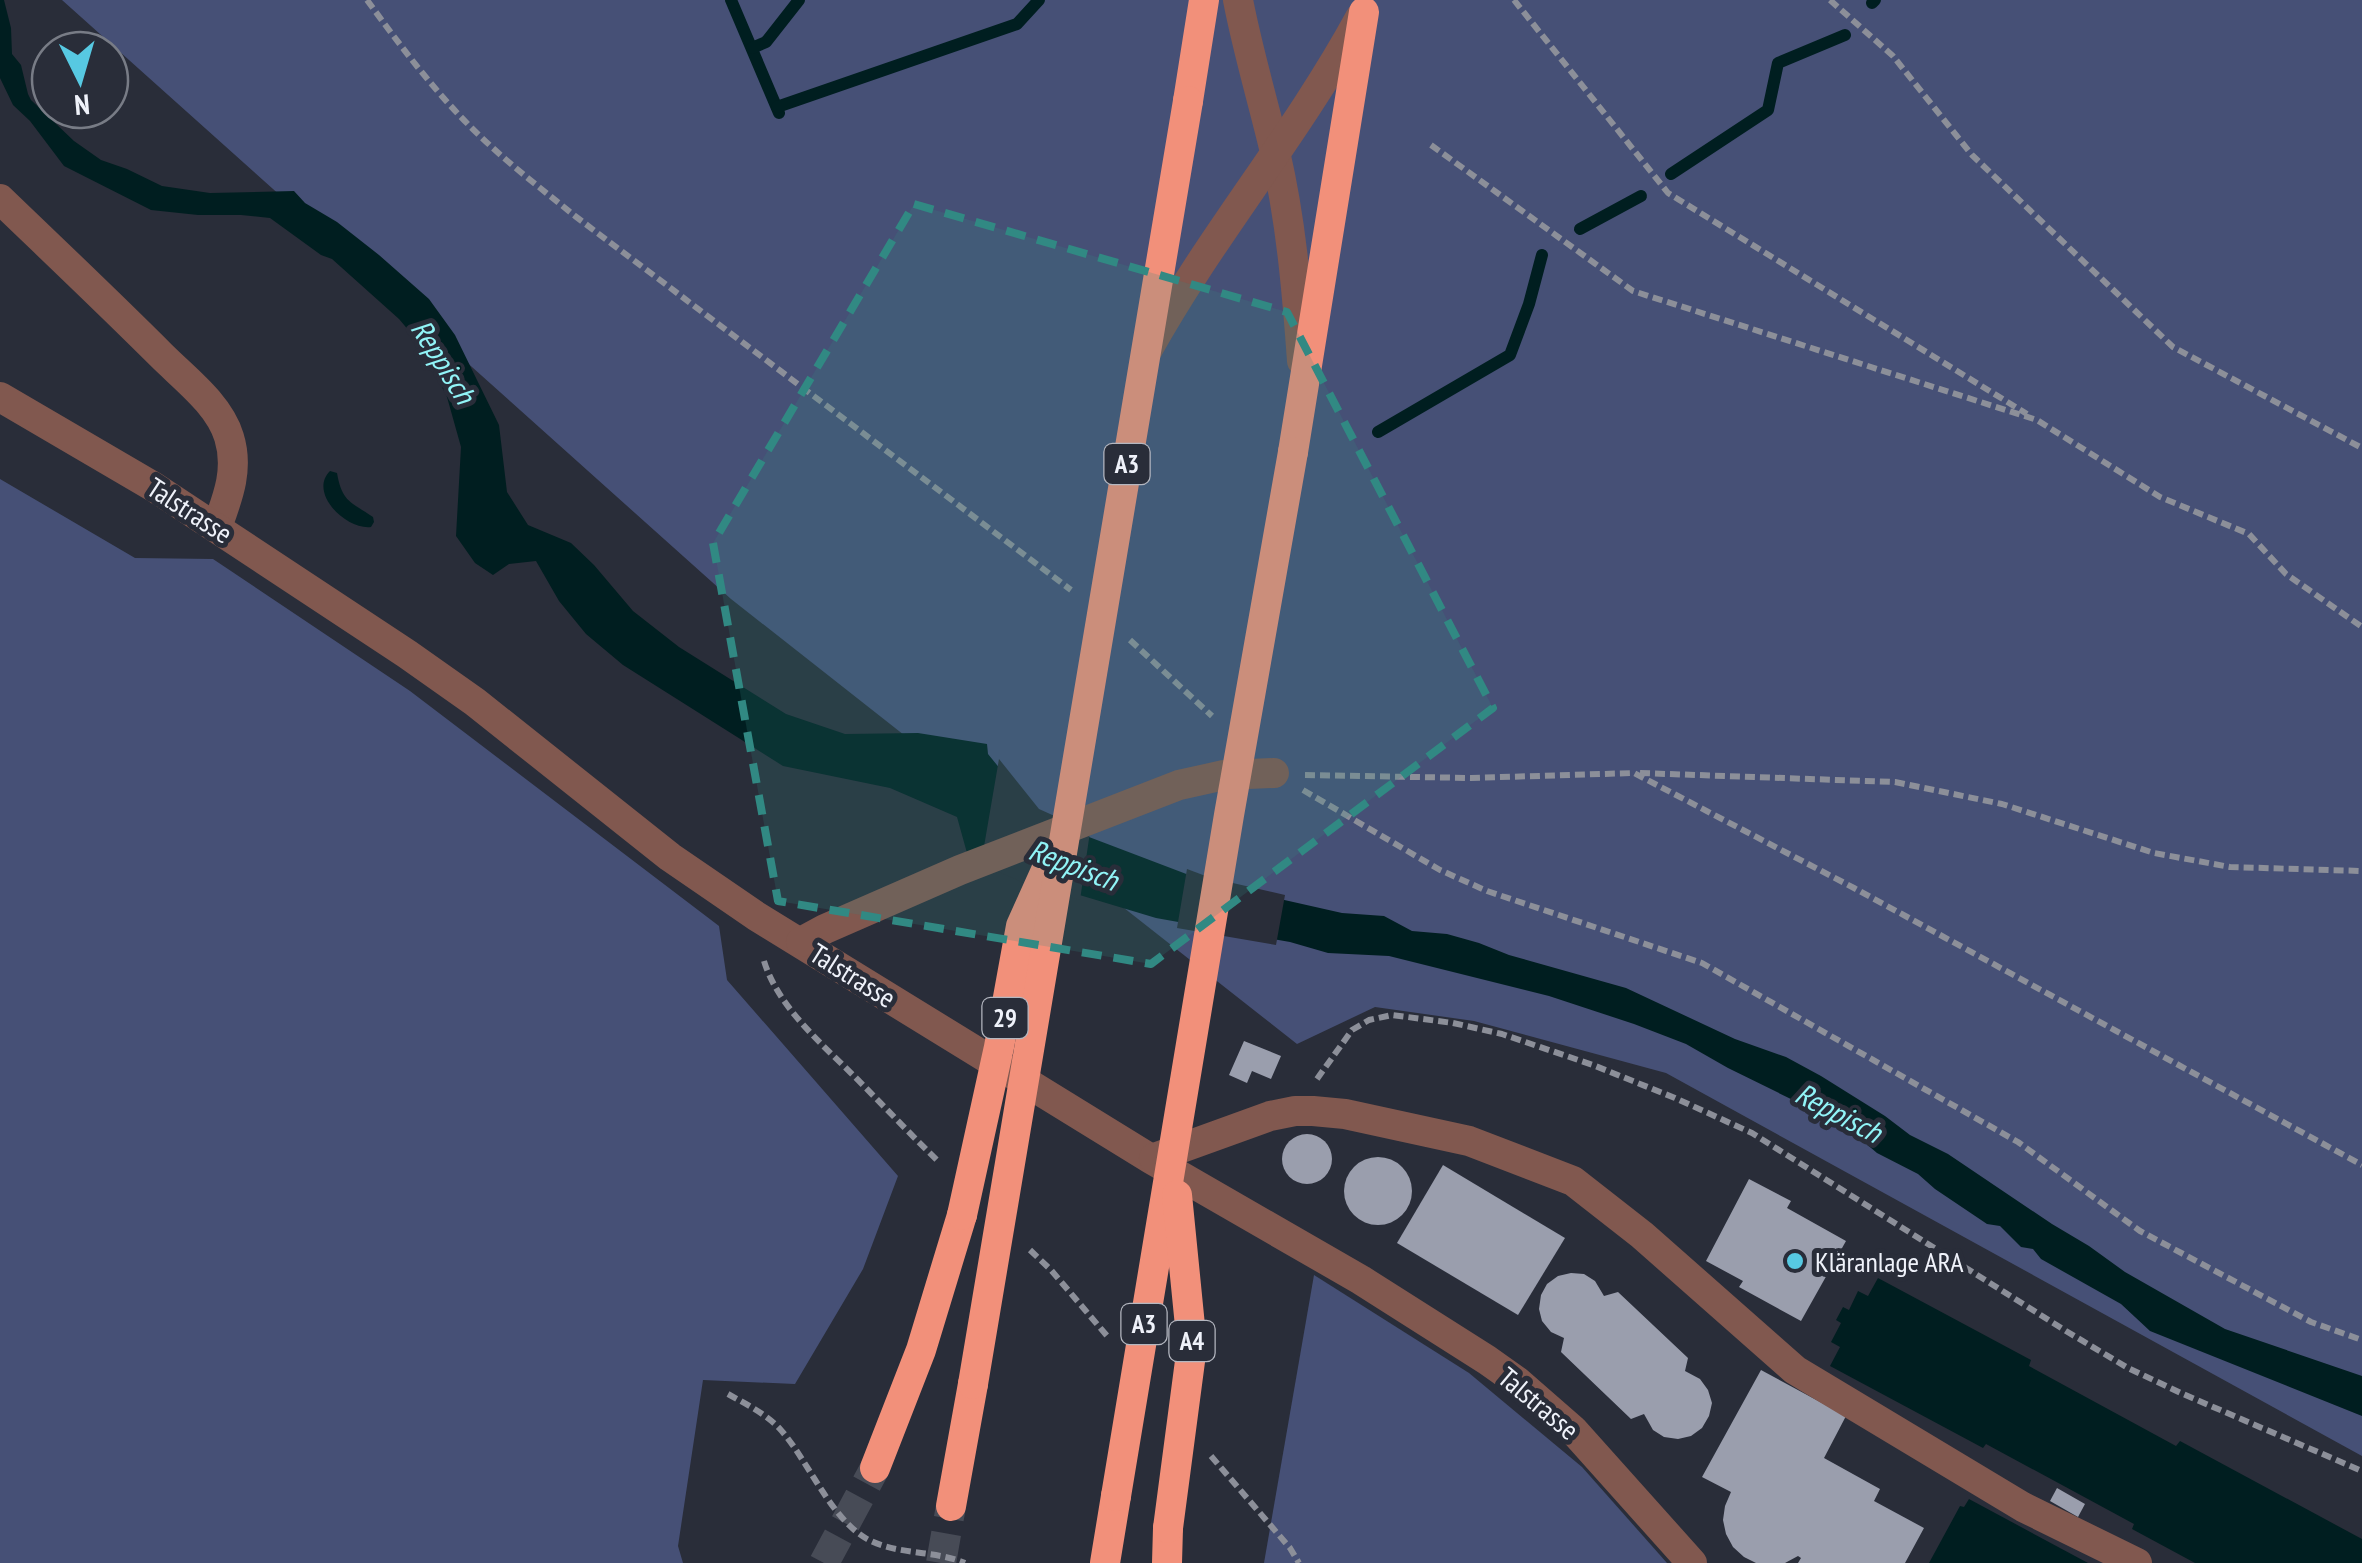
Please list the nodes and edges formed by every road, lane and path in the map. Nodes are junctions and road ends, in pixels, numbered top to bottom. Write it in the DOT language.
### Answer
graph roads {
  1 [pos="366,0"];
  2 [pos="1204,0"];
  3 [pos="1238,0"];
  4 [pos="1514,0"];
  5 [pos="1830,0"];
  6 [pos="1364,12"];
  7 [pos="1431,144"];
  8 [pos="1275,153"];
  9 [pos="0,199"];
  10 [pos="1146,352"];
  11 [pos="1304,382"];
  12 [pos="0,397"];
  13 [pos="2037,420"];
  14 [pos="2362,448"];
  15 [pos="217,526"];
  16 [pos="1083,600"];
  17 [pos="2362,628"];
  18 [pos="1123,634"];
  19 [pos="1224,727"];
  20 [pos="1274,773"];
  21 [pos="1634,773"];
  22 [pos="1074,825"];
  23 [pos="2362,871"];
  24 [pos="800,942"];
  25 [pos="1295,1111"];
  26 [pos="1162,1156"];
  27 [pos="2362,1165"];
  28 [pos="2362,1340"];
  29 [pos="728,1394"];
  30 [pos="875,1468"];
  31 [pos="2362,1471"];
  32 [pos="951,1506"];
  33 [pos="965,1563"];
  34 [pos="1105,1563"];
  35 [pos="1167,1563"];
  36 [pos="1692,1563"];
  37 [pos="2137,1563"];
  1 -- 16 [label="path"];
  2 -- 10 [label="highway, A3, bridge"];
  3 -- 8 [label="street"];
  4 -- 13 [label="path"];
  5 -- 14 [label="path"];
  6 -- 8 [label="street"];
  6 -- 11 [label="highway, A3"];
  7 -- 13 [label="path"];
  8 -- 10 [label="street"];
  8 -- 11 [label="street"];
  9 -- 15 [label="street"];
  10 -- 22 [label="highway, A3, bridge"];
  11 -- 26 [label="highway, A3, bridge"];
  12 -- 15 [label="street, Talstrasse"];
  13 -- 17 [label="path"];
  15 -- 24 [label="street, Talstrasse"];
  18 -- 19 [label="path"];
  20 -- 21 [label="path"];
  20 -- 22 [label="street"];
  20 -- 28 [label="path"];
  21 -- 23 [label="path"];
  21 -- 27 [label="path"];
  22 -- 24 [label="street"];
  22 -- 30 [label="highway, 29, bridge"];
  22 -- 32 [label="highway, A3, bridge"];
  24 -- 26 [label="street, Talstrasse"];
  25 -- 26 [label="street"];
  25 -- 31 [label="path"];
  25 -- 37 [label="street"];
  26 -- 34 [label="highway, A3, bridge"];
  26 -- 35 [label="highway, A4, bridge"];
  26 -- 36 [label="street, Talstrasse"];
  29 -- 33 [label="path"];
}
